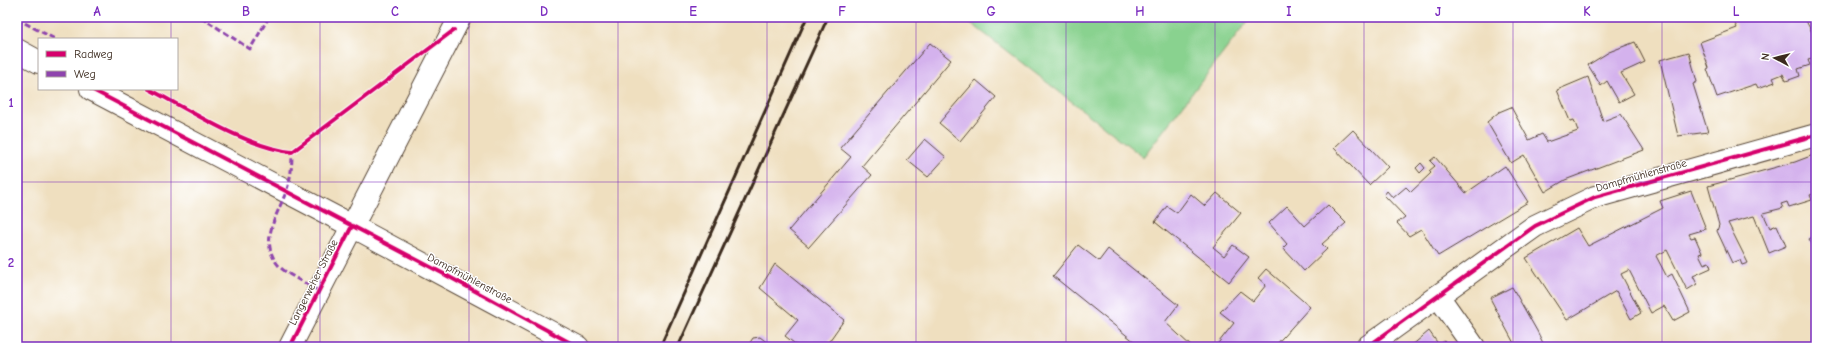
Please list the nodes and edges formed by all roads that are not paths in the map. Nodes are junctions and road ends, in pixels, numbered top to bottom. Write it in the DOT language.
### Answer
graph roads {
  1 [pos="460,17"];
  2 [pos="17,50"];
  3 [pos="38,61"];
  4 [pos="93,90"];
  5 [pos="1816,135"];
  6 [pos="352,226"];
  7 [pos="1438,296"];
  8 [pos="290,347"];
  9 [pos="578,347"];
  10 [pos="1367,347"];
  11 [pos="1474,347"];
  1 -- 6 [label="street, Langerweher Straße"];
  2 -- 3 [label="street"];
  4 -- 6 [label="street, Dampfmühlenstraße"];
  5 -- 7 [label="street, Dampfmühlenstraße"];
  6 -- 8 [label="street, Langerweher Straße"];
  6 -- 9 [label="street, Dampfmühlenstraße"];
  7 -- 10 [label="street, Dampfmühlenstraße"];
  7 -- 11 [label="street"];
}
